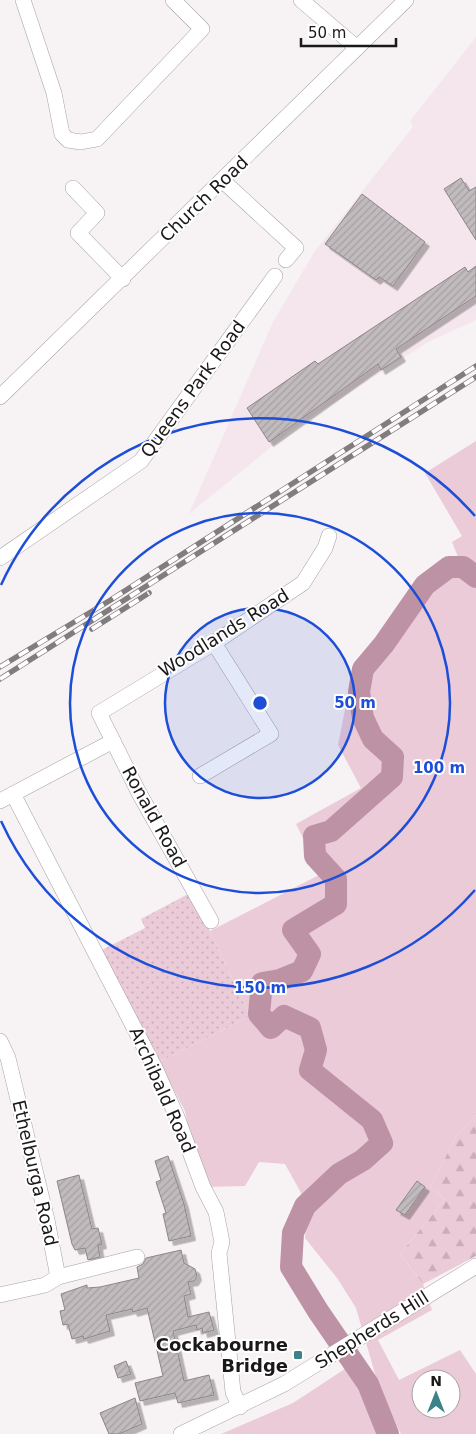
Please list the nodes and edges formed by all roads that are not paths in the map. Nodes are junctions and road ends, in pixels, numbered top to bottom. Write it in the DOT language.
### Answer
graph roads {
  1 [pos="23,0"];
  2 [pos="173,0"];
  3 [pos="301,0"];
  4 [pos="406,0"];
  5 [pos="357,48"];
  6 [pos="223,181"];
  7 [pos="73,188"];
  8 [pos="286,260"];
  9 [pos="275,276"];
  10 [pos="123,278"];
  11 [pos="0,397"];
  12 [pos="329,536"];
  13 [pos="0,558"];
  14 [pos="214,643"];
  15 [pos="100,713"];
  16 [pos="113,741"];
  17 [pos="200,776"];
  18 [pos="7,797"];
  19 [pos="211,921"];
  20 [pos="0,1041"];
  21 [pos="137,1257"];
  22 [pos="476,1266"];
  23 [pos="58,1277"];
  24 [pos="0,1295"];
  25 [pos="240,1407"];
  26 [pos="181,1434"];
  1 -- 2 [label="street"];
  3 -- 5 [label="street"];
  4 -- 5 [label="street, Church Road"];
  5 -- 6 [label="street, Church Road"];
  6 -- 8 [label="street"];
  6 -- 10 [label="street, Church Road"];
  7 -- 10 [label="street"];
  9 -- 13 [label="street, Queens Park Road"];
  10 -- 11 [label="street, Church Road"];
  12 -- 14 [label="street, Woodlands Road"];
  14 -- 15 [label="street, Woodlands Road"];
  14 -- 17 [label="street"];
  15 -- 16 [label="street, Ronald Road"];
  16 -- 18 [label="street"];
  16 -- 19 [label="street, Ronald Road"];
  18 -- 25 [label="street, Archibald Road"];
  20 -- 23 [label="street, Ethelburga Road"];
  21 -- 23 [label="street"];
  22 -- 25 [label="street, Shepherds Hill"];
  23 -- 24 [label="street"];
  25 -- 26 [label="street, Shepherds Hill"];
}
